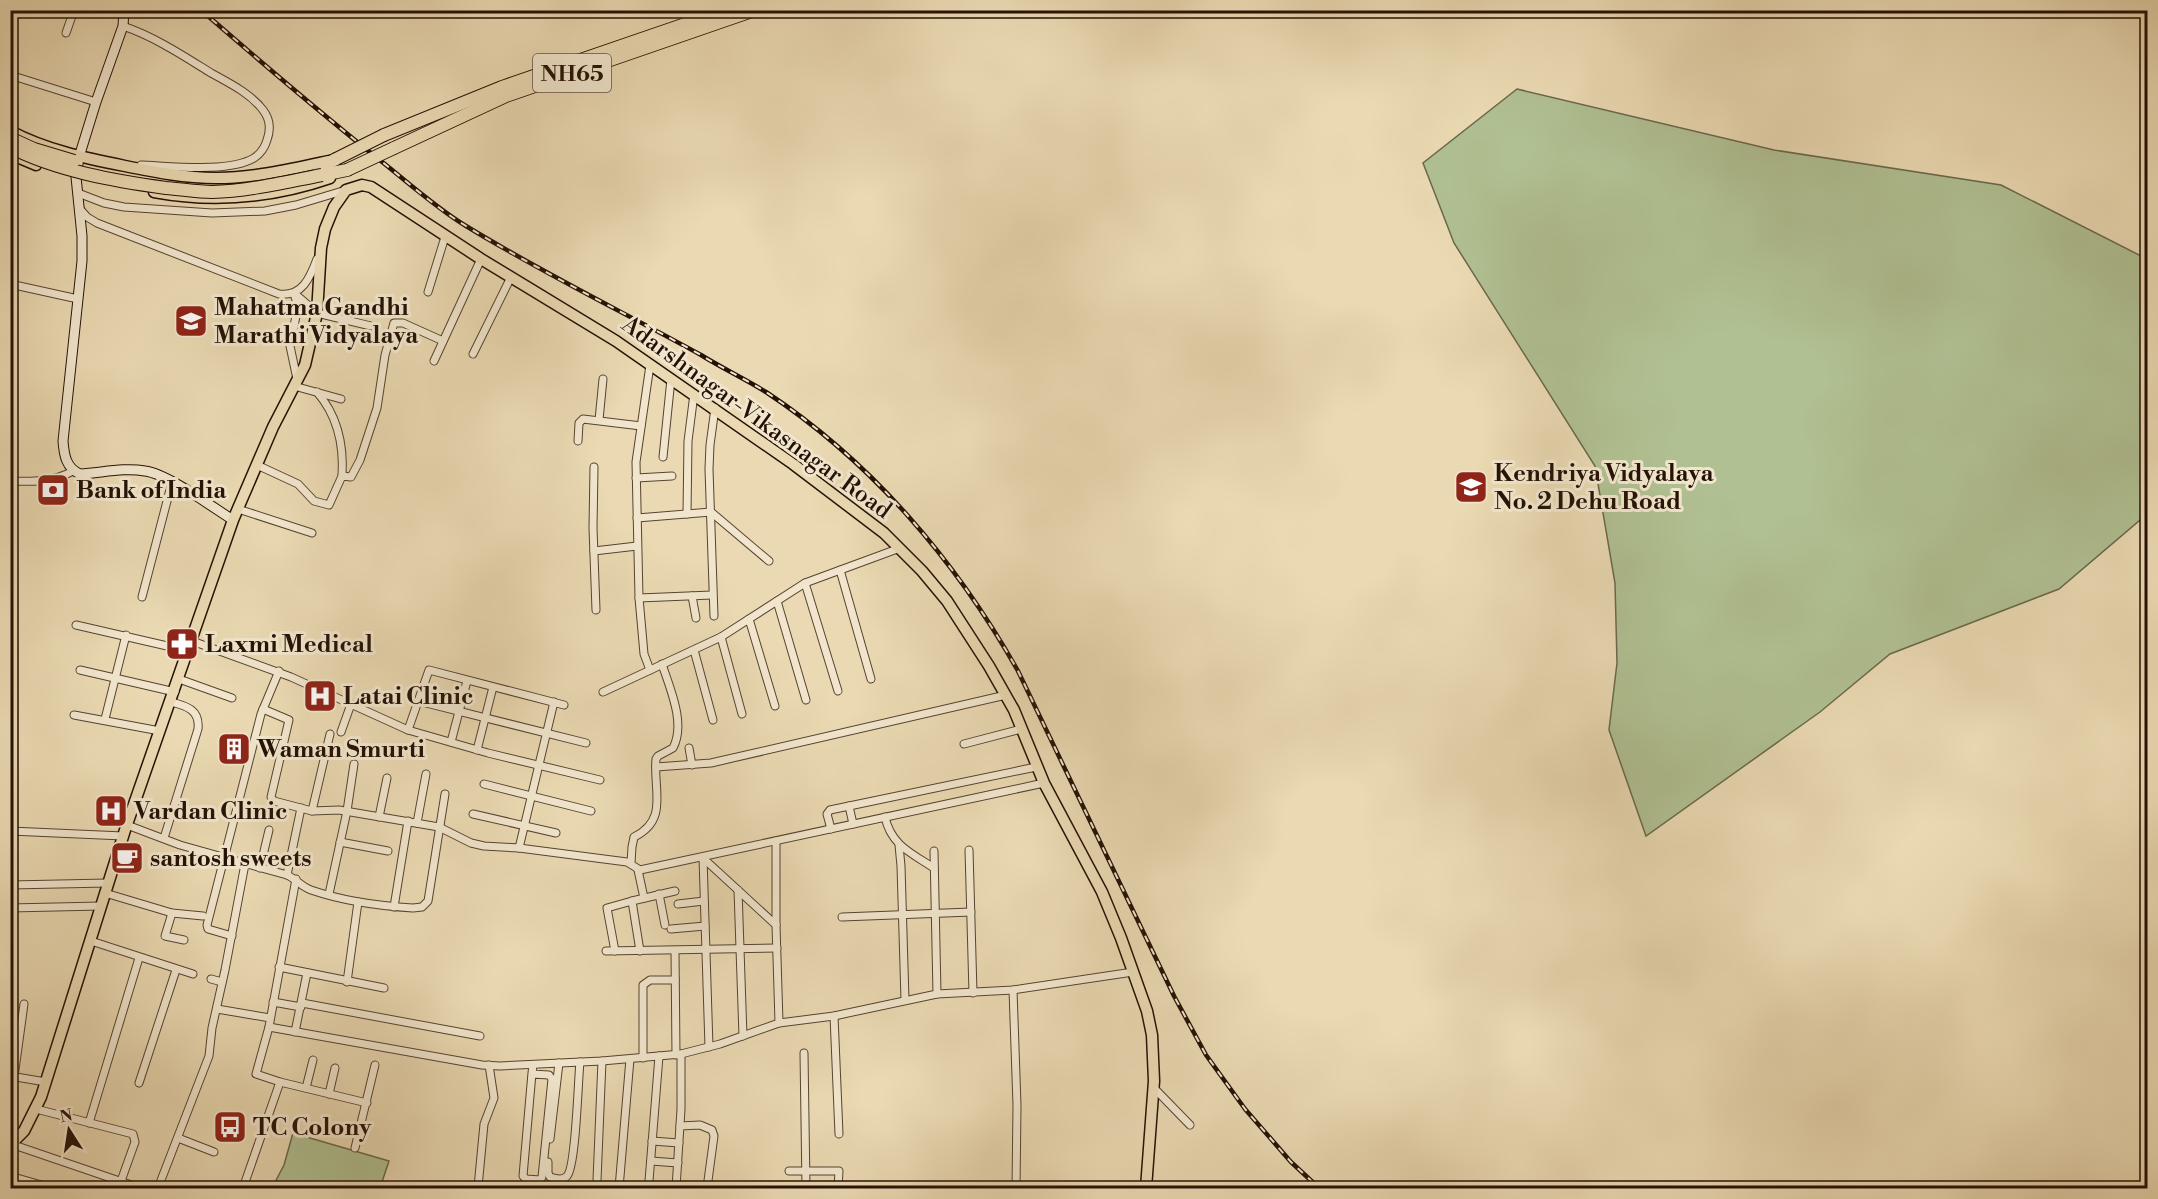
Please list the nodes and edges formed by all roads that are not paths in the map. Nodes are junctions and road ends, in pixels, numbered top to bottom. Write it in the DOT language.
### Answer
graph roads {
  1 [pos="74,10"];
  2 [pos="124,10"];
  3 [pos="726,10"];
  4 [pos="755,10"];
  5 [pos="123,26"];
  6 [pos="66,33"];
  7 [pos="10,75"];
  8 [pos="96,102"];
  9 [pos="10,131"];
  10 [pos="10,138"];
  11 [pos="10,147"];
  12 [pos="10,154"];
  13 [pos="79,157"];
  14 [pos="336,159"];
  15 [pos="121,165"];
  16 [pos="347,170"];
  17 [pos="320,172"];
  18 [pos="76,177"];
  19 [pos="346,190"];
  20 [pos="78,193"];
  21 [pos="80,209"];
  22 [pos="445,237"];
  23 [pos="321,248"];
  24 [pos="481,259"];
  25 [pos="511,277"];
  26 [pos="11,285"];
  27 [pos="428,292"];
  28 [pos="294,294"];
  29 [pos="78,299"];
  30 [pos="317,314"];
  31 [pos="371,326"];
  32 [pos="443,340"];
  33 [pos="473,354"];
  34 [pos="434,361"];
  35 [pos="650,364"];
  36 [pos="603,379"];
  37 [pos="671,379"];
  38 [pos="295,383"];
  39 [pos="317,392"];
  40 [pos="694,394"];
  41 [pos="340,399"];
  42 [pos="716,408"];
  43 [pos="598,420"];
  44 [pos="641,426"];
  45 [pos="578,441"];
  46 [pos="663,457"];
  47 [pos="257,465"];
  48 [pos="594,467"];
  49 [pos="73,471"];
  50 [pos="342,476"];
  51 [pos="672,476"];
  52 [pos="636,478"];
  53 [pos="10,481"];
  54 [pos="172,483"];
  55 [pos="238,509"];
  56 [pos="711,513"];
  57 [pos="687,514"];
  58 [pos="637,518"];
  59 [pos="233,520"];
  60 [pos="312,533"];
  61 [pos="638,546"];
  62 [pos="900,548"];
  63 [pos="594,551"];
  64 [pos="770,561"];
  65 [pos="840,570"];
  66 [pos="805,583"];
  67 [pos="712,595"];
  68 [pos="692,596"];
  69 [pos="142,597"];
  70 [pos="639,598"];
  71 [pos="777,601"];
  72 [pos="596,610"];
  73 [pos="714,616"];
  74 [pos="696,618"];
  75 [pos="749,619"];
  76 [pos="76,625"];
  77 [pos="126,635"];
  78 [pos="721,637"];
  79 [pos="190,646"];
  80 [pos="694,650"];
  81 [pos="662,664"];
  82 [pos="80,670"];
  83 [pos="650,670"];
  84 [pos="279,671"];
  85 [pos="116,678"];
  86 [pos="871,679"];
  87 [pos="179,680"];
  88 [pos="466,681"];
  89 [pos="493,687"];
  90 [pos="838,691"];
  91 [pos="603,692"];
  92 [pos="1006,695"];
  93 [pos="173,697"];
  94 [pos="232,698"];
  95 [pos="806,700"];
  96 [pos="418,701"];
  97 [pos="554,702"];
  98 [pos="351,704"];
  99 [pos="564,705"];
  100 [pos="775,706"];
  101 [pos="263,709"];
  102 [pos="459,712"];
  103 [pos="742,714"];
  104 [pos="74,715"];
  105 [pos="485,718"];
  106 [pos="105,719"];
  107 [pos="713,720"];
  108 [pos="1021,729"];
  109 [pos="408,730"];
  110 [pos="160,731"];
  111 [pos="341,732"];
  112 [pos="330,734"];
  113 [pos="547,734"];
  114 [pos="451,742"];
  115 [pos="586,743"];
  116 [pos="964,744"];
  117 [pos="689,748"];
  118 [pos="477,750"];
  119 [pos="354,764"];
  120 [pos="539,764"];
  121 [pos="692,765"];
  122 [pos="656,767"];
  123 [pos="1036,767"];
  124 [pos="426,774"];
  125 [pos="387,778"];
  126 [pos="600,780"];
  127 [pos="1044,783"];
  128 [pos="484,784"];
  129 [pos="446,794"];
  130 [pos="531,796"];
  131 [pos="849,806"];
  132 [pos="301,808"];
  133 [pos="312,811"];
  134 [pos="347,811"];
  135 [pos="591,811"];
  136 [pos="473,814"];
  137 [pos="379,817"];
  138 [pos="885,817"];
  139 [pos="408,821"];
  140 [pos="417,823"];
  141 [pos="853,824"];
  142 [pos="524,826"];
  143 [pos="439,827"];
  144 [pos="831,829"];
  145 [pos="269,830"];
  146 [pos="10,831"];
  147 [pos="125,831"];
  148 [pos="556,833"];
  149 [pos="164,838"];
  150 [pos="340,842"];
  151 [pos="776,842"];
  152 [pos="899,845"];
  153 [pos="519,848"];
  154 [pos="969,850"];
  155 [pos="388,851"];
  156 [pos="934,851"];
  157 [pos="224,858"];
  158 [pos="703,858"];
  159 [pos="631,863"];
  160 [pos="245,864"];
  161 [pos="260,868"];
  162 [pos="934,868"];
  163 [pos="638,870"];
  164 [pos="287,875"];
  165 [pos="296,879"];
  166 [pos="10,885"];
  167 [pos="107,888"];
  168 [pos="738,890"];
  169 [pos="675,891"];
  170 [pos="329,894"];
  171 [pos="659,894"];
  172 [pos="644,898"];
  173 [pos="632,901"];
  174 [pos="704,901"];
  175 [pos="358,902"];
  176 [pos="678,904"];
  177 [pos="101,906"];
  178 [pos="394,907"];
  179 [pos="10,908"];
  180 [pos="172,912"];
  181 [pos="971,912"];
  182 [pos="937,914"];
  183 [pos="902,915"];
  184 [pos="203,916"];
  185 [pos="842,917"];
  186 [pos="776,925"];
  187 [pos="705,926"];
  188 [pos="232,936"];
  189 [pos="183,940"];
  190 [pos="91,941"];
  191 [pos="777,948"];
  192 [pos="705,950"];
  193 [pos="739,950"];
  194 [pos="606,951"];
  195 [pos="615,951"];
  196 [pos="640,951"];
  197 [pos="675,951"];
  198 [pos="139,958"];
  199 [pos="279,967"];
  200 [pos="176,970"];
  201 [pos="1133,972"];
  202 [pos="307,973"];
  203 [pos="193,974"];
  204 [pos="211,979"];
  205 [pos="675,980"];
  206 [pos="222,982"];
  207 [pos="347,982"];
  208 [pos="384,988"];
  209 [pos="1013,990"];
  210 [pos="973,993"];
  211 [pos="937,994"];
  212 [pos="905,1000"];
  213 [pos="273,1002"];
  214 [pos="24,1004"];
  215 [pos="302,1005"];
  216 [pos="217,1009"];
  217 [pos="834,1016"];
  218 [pos="270,1018"];
  219 [pos="779,1023"];
  220 [pos="269,1027"];
  221 [pos="295,1032"];
  222 [pos="480,1036"];
  223 [pos="743,1036"];
  224 [pos="708,1047"];
  225 [pos="804,1053"];
  226 [pos="678,1055"];
  227 [pos="659,1056"];
  228 [pos="643,1058"];
  229 [pos="630,1059"];
  230 [pos="313,1060"];
  231 [pos="602,1061"];
  232 [pos="580,1062"];
  233 [pos="559,1063"];
  234 [pos="375,1065"];
  235 [pos="489,1065"];
  236 [pos="533,1065"];
  237 [pos="335,1068"];
  238 [pos="532,1074"];
  239 [pos="12,1076"];
  240 [pos="46,1082"];
  241 [pos="280,1082"];
  242 [pos="139,1083"];
  243 [pos="306,1088"];
  244 [pos="1154,1088"];
  245 [pos="329,1094"];
  246 [pos="367,1103"];
  247 [pos="36,1108"];
  248 [pos="89,1123"];
  249 [pos="1190,1125"];
  250 [pos="680,1126"];
  251 [pos="839,1134"];
  252 [pos="178,1138"];
  253 [pos="652,1141"];
  254 [pos="679,1143"];
  255 [pos="11,1144"];
  256 [pos="355,1148"];
  257 [pos="214,1152"];
  258 [pos="651,1161"];
  259 [pos="678,1163"];
  260 [pos="789,1171"];
  261 [pos="806,1171"];
  262 [pos="10,1176"];
  263 [pos="597,1180"];
  264 [pos="121,1181"];
  265 [pos="649,1181"];
  266 [pos="478,1187"];
  267 [pos="52,1188"];
  268 [pos="140,1188"];
  269 [pos="158,1188"];
  270 [pos="243,1188"];
  271 [pos="619,1188"];
  272 [pos="676,1188"];
  273 [pos="707,1188"];
  274 [pos="806,1188"];
  275 [pos="838,1188"];
  276 [pos="1016,1188"];
  277 [pos="1146,1188"];
  1 -- 6 [label="street"];
  2 -- 5 [label="street"];
  3 -- 14 [label="highway, NH65, bridge"];
  4 -- 16 [label="highway, NH65, bridge"];
  5 -- 8 [label="street"];
  5 -- 15 [label="street"];
  7 -- 8 [label="street"];
  8 -- 13 [label="street"];
  9 -- 13 [label="main road"];
  10 -- 17 [label="highway, NH65, bridge"];
  11 -- 17 [label="highway, NH65, bridge"];
  12 -- 18 [label="main road"];
  13 -- 15 [label="main road"];
  13 -- 18 [label="street"];
  14 -- 15 [label="main road"];
  14 -- 17 [label="highway, NH65"];
  16 -- 17 [label="highway, NH65"];
  16 -- 18 [label="main road"];
  18 -- 20 [label="street"];
  19 -- 20 [label="street"];
  19 -- 22 [label="main road, Adarshnagar-Vikasnagar Road"];
  19 -- 23 [label="main road"];
  20 -- 21 [label="street"];
  21 -- 28 [label="street"];
  21 -- 29 [label="street"];
  22 -- 24 [label="main road, Adarshnagar-Vikasnagar Road"];
  22 -- 27 [label="street"];
  23 -- 28 [label="street"];
  23 -- 30 [label="main road"];
  24 -- 25 [label="main road, Adarshnagar-Vikasnagar Road"];
  24 -- 32 [label="street"];
  25 -- 33 [label="street"];
  25 -- 35 [label="main road, Adarshnagar-Vikasnagar Road"];
  26 -- 29 [label="street"];
  28 -- 30 [label="street"];
  28 -- 38 [label="street"];
  29 -- 49 [label="street"];
  30 -- 31 [label="street"];
  30 -- 38 [label="main road"];
  32 -- 34 [label="street"];
  32 -- 50 [label="street"];
  35 -- 37 [label="main road, Adarshnagar-Vikasnagar Road"];
  35 -- 44 [label="street"];
  36 -- 43 [label="street"];
  37 -- 40 [label="main road, Adarshnagar-Vikasnagar Road"];
  37 -- 46 [label="street"];
  38 -- 39 [label="street"];
  38 -- 47 [label="main road"];
  39 -- 41 [label="street"];
  39 -- 50 [label="street"];
  40 -- 42 [label="main road, Adarshnagar-Vikasnagar Road"];
  40 -- 57 [label="street"];
  42 -- 56 [label="street"];
  42 -- 62 [label="main road, Adarshnagar-Vikasnagar Road"];
  43 -- 44 [label="street"];
  43 -- 45 [label="street"];
  44 -- 52 [label="street"];
  47 -- 50 [label="street"];
  47 -- 55 [label="main road"];
  48 -- 63 [label="street"];
  49 -- 53 [label="street"];
  49 -- 54 [label="street"];
  51 -- 52 [label="street"];
  52 -- 58 [label="street"];
  54 -- 59 [label="street"];
  54 -- 69 [label="street"];
  55 -- 59 [label="main road"];
  55 -- 60 [label="street"];
  56 -- 57 [label="street"];
  56 -- 64 [label="street"];
  56 -- 67 [label="street"];
  57 -- 58 [label="street"];
  58 -- 61 [label="street"];
  59 -- 79 [label="main road"];
  61 -- 63 [label="street"];
  61 -- 70 [label="street"];
  62 -- 65 [label="street"];
  62 -- 92 [label="main road, Adarshnagar-Vikasnagar Road"];
  63 -- 72 [label="street"];
  65 -- 66 [label="street"];
  65 -- 86 [label="street"];
  66 -- 71 [label="street"];
  66 -- 90 [label="street"];
  67 -- 68 [label="street"];
  67 -- 73 [label="street"];
  68 -- 70 [label="street"];
  68 -- 74 [label="street"];
  70 -- 83 [label="street"];
  71 -- 75 [label="street"];
  71 -- 95 [label="street"];
  75 -- 78 [label="street"];
  75 -- 100 [label="street"];
  76 -- 77 [label="street"];
  77 -- 79 [label="street"];
  77 -- 85 [label="street"];
  78 -- 80 [label="street"];
  78 -- 103 [label="street"];
  79 -- 84 [label="street"];
  79 -- 87 [label="main road"];
  80 -- 81 [label="street"];
  80 -- 107 [label="street"];
  81 -- 83 [label="street"];
  81 -- 122 [label="street"];
  82 -- 85 [label="street"];
  83 -- 91 [label="street"];
  84 -- 98 [label="street"];
  84 -- 101 [label="street"];
  85 -- 93 [label="street"];
  85 -- 106 [label="street"];
  87 -- 93 [label="main road"];
  87 -- 94 [label="street"];
  88 -- 89 [label="street"];
  88 -- 96 [label="street"];
  88 -- 102 [label="street"];
  89 -- 97 [label="street"];
  89 -- 105 [label="street"];
  92 -- 108 [label="main road, Adarshnagar-Vikasnagar Road"];
  92 -- 121 [label="street"];
  93 -- 110 [label="main road"];
  93 -- 149 [label="street"];
  96 -- 102 [label="street"];
  96 -- 109 [label="street"];
  97 -- 99 [label="street"];
  97 -- 113 [label="street"];
  98 -- 109 [label="street"];
  98 -- 111 [label="street"];
  101 -- 132 [label="street"];
  101 -- 157 [label="street"];
  102 -- 105 [label="street"];
  102 -- 114 [label="street"];
  104 -- 106 [label="street"];
  105 -- 113 [label="street"];
  105 -- 118 [label="street"];
  106 -- 110 [label="street"];
  108 -- 116 [label="street"];
  108 -- 123 [label="main road, Adarshnagar-Vikasnagar Road"];
  109 -- 114 [label="street"];
  110 -- 147 [label="main road"];
  112 -- 133 [label="street"];
  113 -- 115 [label="street"];
  113 -- 120 [label="street"];
  114 -- 118 [label="street"];
  117 -- 121 [label="street"];
  118 -- 120 [label="street"];
  119 -- 134 [label="street"];
  120 -- 126 [label="street"];
  120 -- 130 [label="street"];
  121 -- 122 [label="street"];
  122 -- 159 [label="street"];
  123 -- 127 [label="main road, Adarshnagar-Vikasnagar Road"];
  123 -- 131 [label="street"];
  124 -- 140 [label="street"];
  125 -- 137 [label="street"];
  127 -- 138 [label="street"];
  127 -- 201 [label="main road, Adarshnagar-Vikasnagar Road"];
  128 -- 130 [label="street"];
  129 -- 143 [label="street"];
  130 -- 135 [label="street"];
  130 -- 142 [label="street"];
  131 -- 141 [label="street"];
  131 -- 144 [label="street"];
  132 -- 133 [label="street"];
  132 -- 164 [label="street"];
  133 -- 134 [label="street"];
  134 -- 137 [label="street"];
  134 -- 150 [label="street"];
  136 -- 142 [label="street"];
  137 -- 139 [label="street"];
  138 -- 141 [label="street"];
  138 -- 152 [label="street"];
  139 -- 140 [label="street"];
  139 -- 178 [label="street"];
  140 -- 143 [label="street"];
  141 -- 144 [label="street"];
  142 -- 148 [label="street"];
  142 -- 153 [label="street"];
  143 -- 153 [label="street"];
  143 -- 178 [label="street"];
  144 -- 151 [label="street"];
  145 -- 161 [label="street"];
  146 -- 147 [label="street"];
  147 -- 149 [label="street"];
  147 -- 167 [label="main road"];
  149 -- 157 [label="street"];
  150 -- 155 [label="street"];
  150 -- 170 [label="street"];
  151 -- 158 [label="street"];
  151 -- 186 [label="street"];
  152 -- 162 [label="street"];
  152 -- 183 [label="street"];
  153 -- 159 [label="street"];
  154 -- 181 [label="street"];
  156 -- 162 [label="street"];
  157 -- 160 [label="street"];
  157 -- 188 [label="street"];
  158 -- 163 [label="street"];
  158 -- 168 [label="street"];
  158 -- 174 [label="street"];
  159 -- 163 [label="street"];
  160 -- 161 [label="street"];
  160 -- 188 [label="street"];
  161 -- 164 [label="street"];
  162 -- 182 [label="street"];
  163 -- 172 [label="street"];
  164 -- 165 [label="street"];
  165 -- 170 [label="street"];
  165 -- 199 [label="street"];
  166 -- 167 [label="street"];
  167 -- 177 [label="main road"];
  167 -- 180 [label="street"];
  168 -- 186 [label="street"];
  168 -- 193 [label="street"];
  169 -- 171 [label="street"];
  170 -- 175 [label="street"];
  171 -- 172 [label="street"];
  171 -- 187 [label="street"];
  172 -- 173 [label="street"];
  173 -- 195 [label="street"];
  173 -- 196 [label="street"];
  174 -- 176 [label="street"];
  174 -- 187 [label="street"];
  175 -- 178 [label="street"];
  175 -- 207 [label="street"];
  177 -- 179 [label="street"];
  177 -- 190 [label="main road"];
  180 -- 184 [label="street"];
  180 -- 189 [label="street"];
  181 -- 182 [label="street"];
  181 -- 210 [label="street"];
  182 -- 183 [label="street"];
  182 -- 211 [label="street"];
  183 -- 185 [label="street"];
  183 -- 212 [label="street"];
  186 -- 191 [label="street"];
  187 -- 192 [label="street"];
  188 -- 206 [label="street"];
  190 -- 198 [label="street"];
  190 -- 240 [label="main road"];
  191 -- 193 [label="street"];
  191 -- 219 [label="street"];
  192 -- 193 [label="street"];
  192 -- 197 [label="street"];
  192 -- 224 [label="street"];
  193 -- 223 [label="street"];
  194 -- 195 [label="street"];
  195 -- 196 [label="street"];
  196 -- 197 [label="street"];
  197 -- 205 [label="street"];
  198 -- 200 [label="street"];
  198 -- 248 [label="street"];
  199 -- 202 [label="street"];
  199 -- 213 [label="street"];
  200 -- 203 [label="street"];
  200 -- 242 [label="street"];
  201 -- 209 [label="street"];
  201 -- 244 [label="main road, Adarshnagar-Vikasnagar Road"];
  202 -- 207 [label="street"];
  202 -- 215 [label="street"];
  204 -- 206 [label="street"];
  205 -- 226 [label="street"];
  205 -- 228 [label="street"];
  206 -- 216 [label="street"];
  207 -- 208 [label="street"];
  209 -- 210 [label="street"];
  209 -- 276 [label="street"];
  210 -- 211 [label="street"];
  211 -- 212 [label="street"];
  212 -- 217 [label="street"];
  213 -- 215 [label="street"];
  213 -- 218 [label="street"];
  214 -- 239 [label="street"];
  215 -- 221 [label="street"];
  215 -- 222 [label="street"];
  216 -- 218 [label="street"];
  216 -- 252 [label="street"];
  217 -- 219 [label="street"];
  217 -- 251 [label="street"];
  218 -- 220 [label="street"];
  219 -- 223 [label="street"];
  220 -- 221 [label="street"];
  220 -- 241 [label="street"];
  221 -- 235 [label="street"];
  223 -- 224 [label="street"];
  224 -- 226 [label="street"];
  225 -- 261 [label="street"];
  226 -- 227 [label="street"];
  226 -- 250 [label="street"];
  227 -- 228 [label="street"];
  227 -- 253 [label="street"];
  228 -- 229 [label="street"];
  229 -- 231 [label="street"];
  229 -- 271 [label="street"];
  230 -- 243 [label="street"];
  231 -- 232 [label="street"];
  231 -- 263 [label="street"];
  232 -- 233 [label="street"];
  232 -- 233 [label="street"];
  233 -- 236 [label="street"];
  234 -- 246 [label="street"];
  235 -- 236 [label="street"];
  235 -- 266 [label="street"];
  236 -- 238 [label="street"];
  237 -- 245 [label="street"];
  238 -- 238 [label="street"];
  239 -- 240 [label="street"];
  240 -- 247 [label="main road"];
  241 -- 243 [label="street"];
  241 -- 270 [label="street"];
  243 -- 245 [label="street"];
  244 -- 249 [label="street"];
  244 -- 277 [label="main road, Adarshnagar-Vikasnagar Road"];
  245 -- 246 [label="street"];
  246 -- 256 [label="street"];
  247 -- 248 [label="street"];
  247 -- 255 [label="main road"];
  248 -- 264 [label="street"];
  250 -- 254 [label="street"];
  250 -- 273 [label="street"];
  252 -- 257 [label="street"];
  252 -- 269 [label="street"];
  253 -- 254 [label="street"];
  253 -- 258 [label="street"];
  254 -- 259 [label="street"];
  255 -- 264 [label="street"];
  258 -- 259 [label="street"];
  258 -- 265 [label="street"];
  259 -- 272 [label="street"];
  260 -- 261 [label="street"];
  261 -- 274 [label="street"];
  261 -- 275 [label="street"];
  262 -- 267 [label="street"];
  264 -- 268 [label="street"];
}
